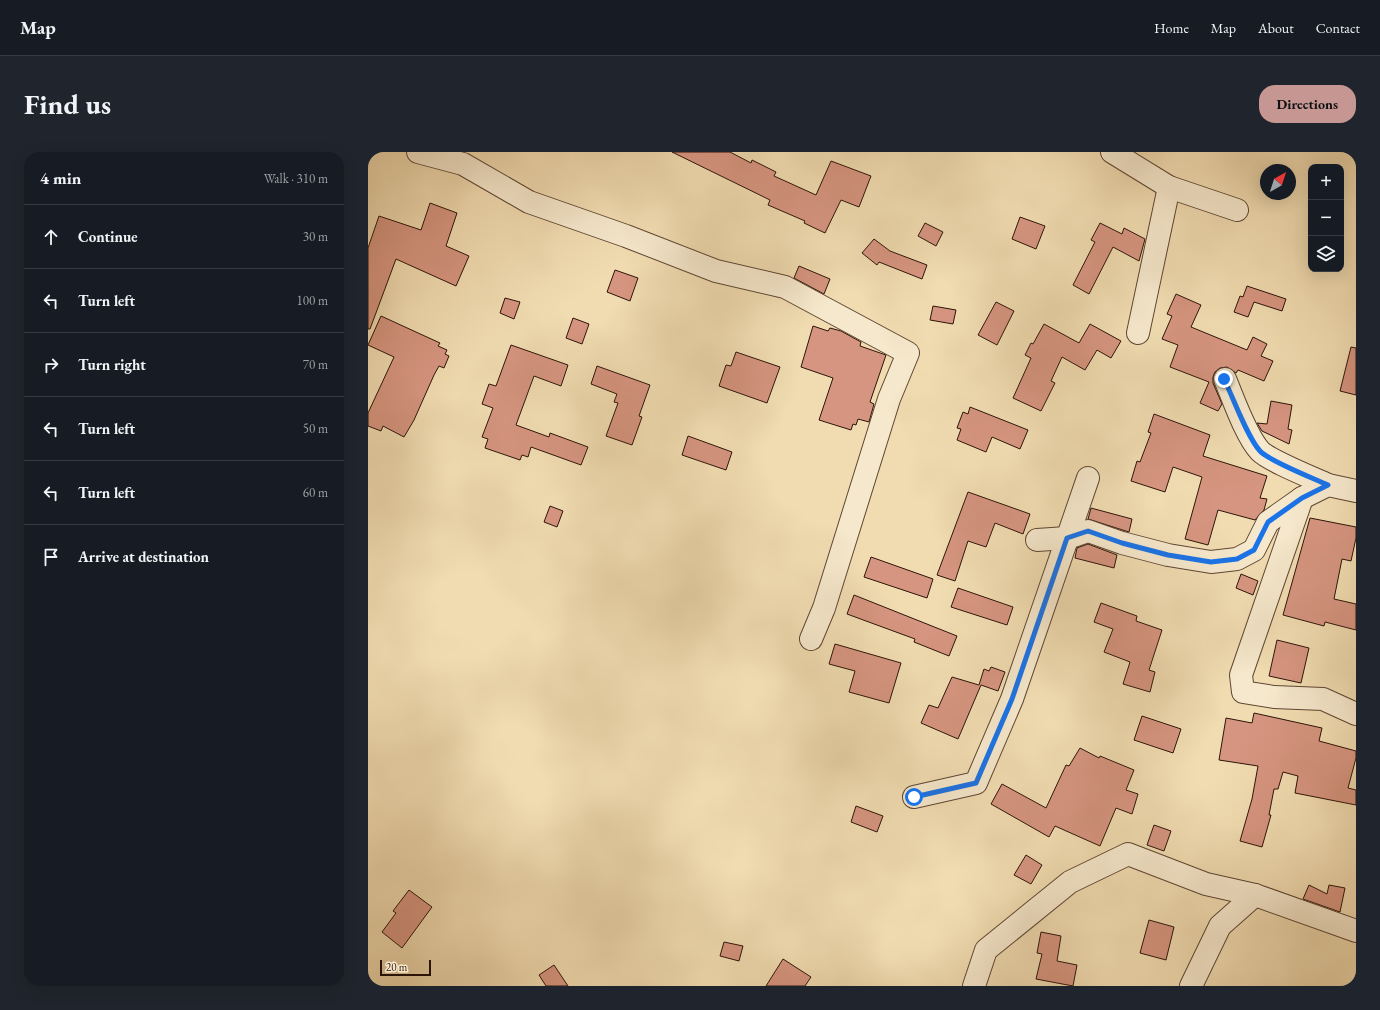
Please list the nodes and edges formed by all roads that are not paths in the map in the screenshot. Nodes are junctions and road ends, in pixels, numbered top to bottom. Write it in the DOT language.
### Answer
graph roads {
  1 [pos="418,152"];
  2 [pos="1112,152"];
  3 [pos="1169,187"];
  4 [pos="1237,210"];
  5 [pos="1138,333"];
  6 [pos="1224,379"];
  7 [pos="1088,478"];
  8 [pos="1328,485"];
  9 [pos="1356,490"];
  10 [pos="1302,498"];
  11 [pos="1067,538"];
  12 [pos="1037,540"];
  13 [pos="811,639"];
  14 [pos="1356,714"];
  15 [pos="914,797"];
  16 [pos="1255,895"];
  17 [pos="1356,931"];
  18 [pos="974,986"];
  19 [pos="1192,986"];
  1 -- 13 [label="street"];
  2 -- 3 [label="street"];
  3 -- 4 [label="street"];
  3 -- 5 [label="street"];
  6 -- 8 [label="street"];
  7 -- 11 [label="street"];
  8 -- 9 [label="street"];
  8 -- 10 [label="street"];
  10 -- 11 [label="street"];
  10 -- 14 [label="street"];
  11 -- 12 [label="street"];
  11 -- 15 [label="street"];
  16 -- 17 [label="street"];
  16 -- 18 [label="street"];
  16 -- 19 [label="street"];
}
